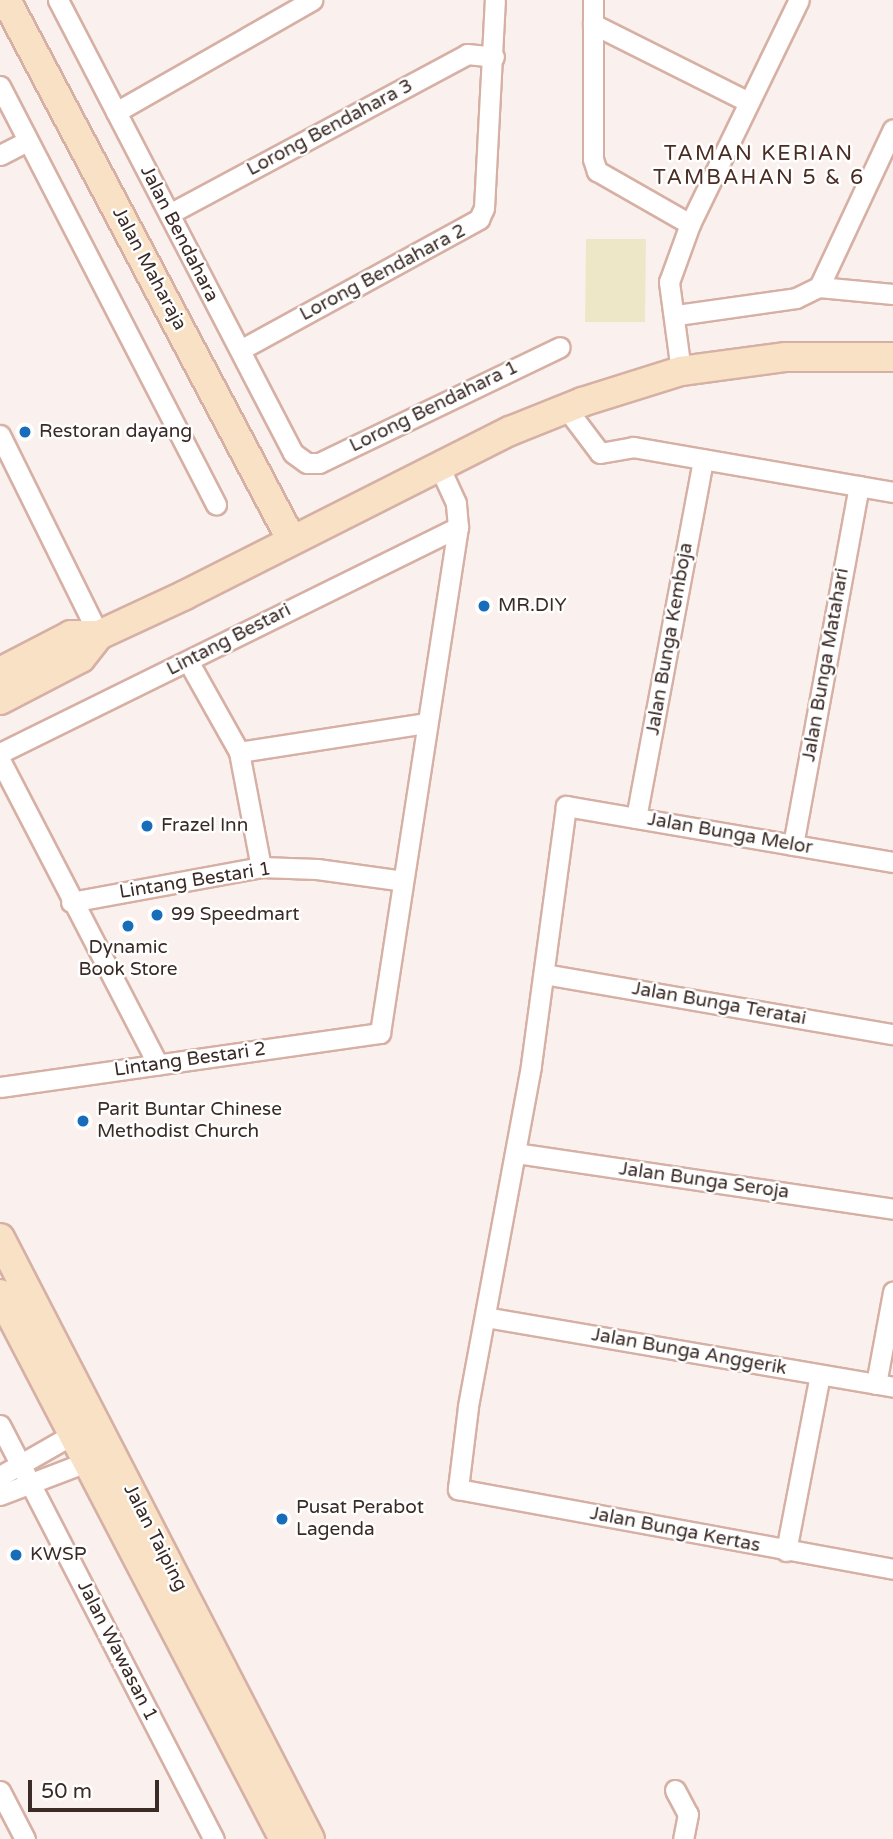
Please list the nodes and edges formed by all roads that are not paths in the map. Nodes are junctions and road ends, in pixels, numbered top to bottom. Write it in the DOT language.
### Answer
graph roads {
  1 [pos="58,0"];
  2 [pos="312,0"];
  3 [pos="495,0"];
  4 [pos="593,0"];
  5 [pos="799,0"];
  6 [pos="8,1"];
  7 [pos="593,24"];
  8 [pos="494,57"];
  9 [pos="0,86"];
  10 [pos="749,102"];
  11 [pos="116,112"];
  12 [pos="893,129"];
  13 [pos="27,141"];
  14 [pos="0,155"];
  15 [pos="169,214"];
  16 [pos="690,224"];
  17 [pos="819,287"];
  18 [pos="893,294"];
  19 [pos="677,315"];
  20 [pos="560,347"];
  21 [pos="240,350"];
  22 [pos="893,357"];
  23 [pos="681,371"];
  24 [pos="566,408"];
  25 [pos="0,435"];
  26 [pos="703,459"];
  27 [pos="307,463"];
  28 [pos="439,466"];
  29 [pos="859,486"];
  30 [pos="893,492"];
  31 [pos="216,504"];
  32 [pos="458,527"];
  33 [pos="291,539"];
  34 [pos="99,635"];
  35 [pos="188,661"];
  36 [pos="0,672"];
  37 [pos="0,700"];
  38 [pos="427,723"];
  39 [pos="239,752"];
  40 [pos="0,753"];
  41 [pos="0,760"];
  42 [pos="636,818"];
  43 [pos="793,845"];
  44 [pos="893,862"];
  45 [pos="261,867"];
  46 [pos="403,881"];
  47 [pos="71,902"];
  48 [pos="544,974"];
  49 [pos="893,1034"];
  50 [pos="158,1065"];
  51 [pos="0,1087"];
  52 [pos="516,1153"];
  53 [pos="893,1209"];
  54 [pos="0,1238"];
  55 [pos="893,1292"];
  56 [pos="0,1294"];
  57 [pos="485,1317"];
  58 [pos="820,1375"];
  59 [pos="885,1386"];
  60 [pos="0,1425"];
  61 [pos="84,1428"];
  62 [pos="99,1457"];
  63 [pos="20,1463"];
  64 [pos="0,1476"];
  65 [pos="31,1486"];
  66 [pos="0,1495"];
  67 [pos="786,1551"];
  68 [pos="893,1569"];
  69 [pos="675,1790"];
  70 [pos="0,1791"];
  71 [pos="25,1839"];
  72 [pos="214,1839"];
  73 [pos="284,1839"];
  74 [pos="310,1839"];
  75 [pos="683,1839"];
  1 -- 11 [label="street, Jalan Bendahara"];
  2 -- 11 [label="street"];
  3 -- 8 [label="street, Lorong Bendahara 2"];
  4 -- 7 [label="street"];
  5 -- 10 [label="street"];
  6 -- 33 [label="street, Jalan Maharaja"];
  7 -- 10 [label="street"];
  7 -- 16 [label="street"];
  8 -- 15 [label="street, Lorong Bendahara 3"];
  8 -- 21 [label="street, Lorong Bendahara 2"];
  9 -- 13 [label="street"];
  10 -- 16 [label="street"];
  11 -- 15 [label="street, Jalan Bendahara"];
  12 -- 17 [label="street"];
  13 -- 14 [label="street"];
  13 -- 31 [label="street"];
  15 -- 21 [label="street, Jalan Bendahara"];
  16 -- 19 [label="street"];
  17 -- 18 [label="street"];
  17 -- 19 [label="street"];
  19 -- 23 [label="street"];
  20 -- 27 [label="street, Lorong Bendahara 1"];
  21 -- 27 [label="street, Jalan Bendahara"];
  22 -- 23 [label="street"];
  23 -- 24 [label="street"];
  24 -- 26 [label="street"];
  24 -- 28 [label="street"];
  25 -- 34 [label="street"];
  26 -- 29 [label="street"];
  26 -- 42 [label="street, Jalan Bunga Kemboja"];
  28 -- 32 [label="street"];
  28 -- 33 [label="street"];
  29 -- 30 [label="street"];
  29 -- 43 [label="street, Jalan Bunga Matahari"];
  32 -- 35 [label="street, Lintang Bestari"];
  32 -- 38 [label="street"];
  33 -- 34 [label="street"];
  34 -- 36 [label="street"];
  34 -- 37 [label="street"];
  35 -- 39 [label="street"];
  35 -- 40 [label="street, Lintang Bestari"];
  38 -- 39 [label="street"];
  38 -- 46 [label="street"];
  39 -- 45 [label="street"];
  41 -- 47 [label="street"];
  42 -- 43 [label="street, Jalan Bunga Melor"];
  42 -- 48 [label="street, Jalan Bunga Melor"];
  43 -- 44 [label="street, Jalan Bunga Melor"];
  45 -- 46 [label="street, Lintang Bestari 1"];
  45 -- 47 [label="street, Lintang Bestari 1"];
  46 -- 50 [label="street, Lintang Bestari 2"];
  47 -- 50 [label="street"];
  48 -- 49 [label="street, Jalan Bunga Teratai"];
  48 -- 52 [label="street"];
  50 -- 51 [label="street, Lintang Bestari 2"];
  52 -- 53 [label="street, Jalan Bunga Seroja"];
  52 -- 57 [label="street"];
  54 -- 61 [label="street, Jalan Taiping"];
  55 -- 59 [label="street"];
  56 -- 61 [label="street, Jalan Taiping"];
  57 -- 58 [label="street, Jalan Bunga Anggerik"];
  57 -- 67 [label="street, Jalan Bunga Kertas"];
  58 -- 59 [label="street, Jalan Bunga Anggerik"];
  58 -- 67 [label="street"];
  60 -- 63 [label="street, Jalan Wawasan 1"];
  61 -- 62 [label="street, Jalan Taiping"];
  61 -- 63 [label="street"];
  62 -- 65 [label="street"];
  62 -- 73 [label="street, Jalan Taiping"];
  62 -- 74 [label="street, Jalan Taiping"];
  63 -- 64 [label="street"];
  63 -- 65 [label="street, Jalan Wawasan 1"];
  65 -- 66 [label="street"];
  65 -- 72 [label="street, Jalan Wawasan 1"];
  67 -- 68 [label="street, Jalan Bunga Kertas"];
  69 -- 75 [label="street"];
  70 -- 71 [label="street"];
}
